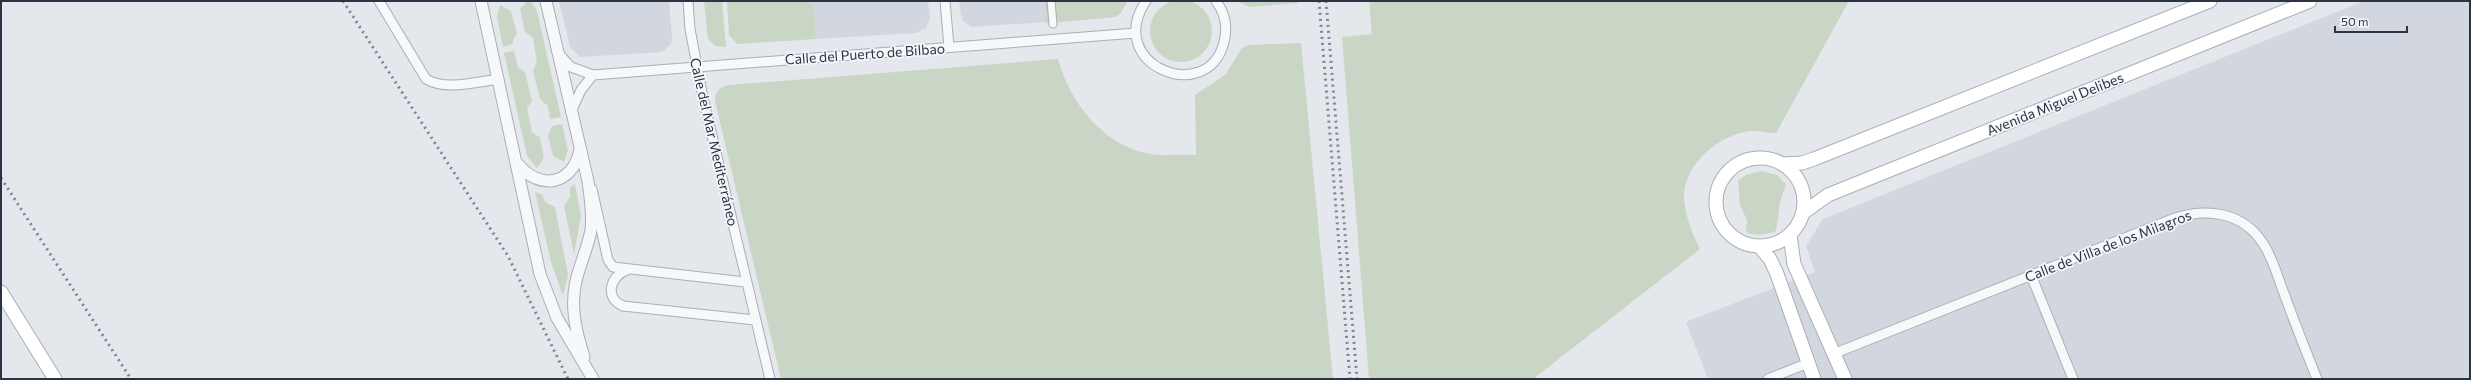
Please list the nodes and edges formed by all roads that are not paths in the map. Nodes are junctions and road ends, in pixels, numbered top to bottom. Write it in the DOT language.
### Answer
graph roads {
  1 [pos="379,1"];
  2 [pos="481,1"];
  3 [pos="488,1"];
  4 [pos="688,1"];
  5 [pos="945,1"];
  6 [pos="1051,1"];
  7 [pos="1146,1"];
  8 [pos="1216,1"];
  9 [pos="2210,1"];
  10 [pos="2310,1"];
  11 [pos="546,2"];
  12 [pos="485,16"];
  13 [pos="1053,24"];
  14 [pos="1136,33"];
  15 [pos="949,47"];
  16 [pos="558,53"];
  17 [pos="696,67"];
  18 [pos="593,75"];
  19 [pos="499,79"];
  20 [pos="571,112"];
  21 [pos="580,150"];
  22 [pos="515,161"];
  23 [pos="1783,164"];
  24 [pos="588,181"];
  25 [pos="1803,213"];
  26 [pos="1790,235"];
  27 [pos="1759,246"];
  28 [pos="627,270"];
  29 [pos="2031,275"];
  30 [pos="746,282"];
  31 [pos="1,292"];
  32 [pos="755,320"];
  33 [pos="1834,354"];
  34 [pos="1808,363"];
  35 [pos="592,377"];
  36 [pos="54,379"];
  37 [pos="770,379"];
  38 [pos="1768,379"];
  39 [pos="1814,379"];
  40 [pos="1845,379"];
  41 [pos="2073,379"];
  42 [pos="2317,379"];
  1 -- 19 [label="street"];
  2 -- 12 [label="street"];
  3 -- 12 [label="street"];
  4 -- 17 [label="street, Calle del Mar Mediterráneo"];
  5 -- 15 [label="street"];
  6 -- 13 [label="street"];
  7 -- 14 [label="street"];
  8 -- 14 [label="street"];
  9 -- 23 [label="main road"];
  10 -- 25 [label="main road, Avenida Miguel Delibes"];
  11 -- 16 [label="street"];
  12 -- 19 [label="street"];
  14 -- 15 [label="street, Calle del Puerto de Bilbao"];
  15 -- 17 [label="street, Calle del Puerto de Bilbao"];
  16 -- 18 [label="street, Calle del Puerto de Bilbao"];
  16 -- 20 [label="street"];
  17 -- 18 [label="street, Calle del Puerto de Bilbao"];
  17 -- 30 [label="street, Calle del Mar Mediterráneo"];
  18 -- 20 [label="street"];
  19 -- 22 [label="street"];
  20 -- 21 [label="street"];
  21 -- 22 [label="street"];
  21 -- 24 [label="street"];
  22 -- 35 [label="street"];
  23 -- 25 [label="main road"];
  23 -- 27 [label="main road"];
  24 -- 28 [label="street"];
  24 -- 35 [label="street"];
  25 -- 26 [label="main road"];
  26 -- 27 [label="main road"];
  26 -- 33 [label="main road"];
  27 -- 34 [label="main road"];
  28 -- 30 [label="street"];
  28 -- 32 [label="street"];
  29 -- 33 [label="street, Calle de Villa de los Milagros"];
  29 -- 41 [label="street"];
  29 -- 42 [label="street, Calle de Villa de los Milagros"];
  30 -- 32 [label="street, Calle del Mar Mediterráneo"];
  31 -- 36 [label="main road"];
  32 -- 37 [label="street, Calle del Mar Mediterráneo"];
  33 -- 40 [label="main road"];
  34 -- 38 [label="street"];
  34 -- 39 [label="main road"];
}
